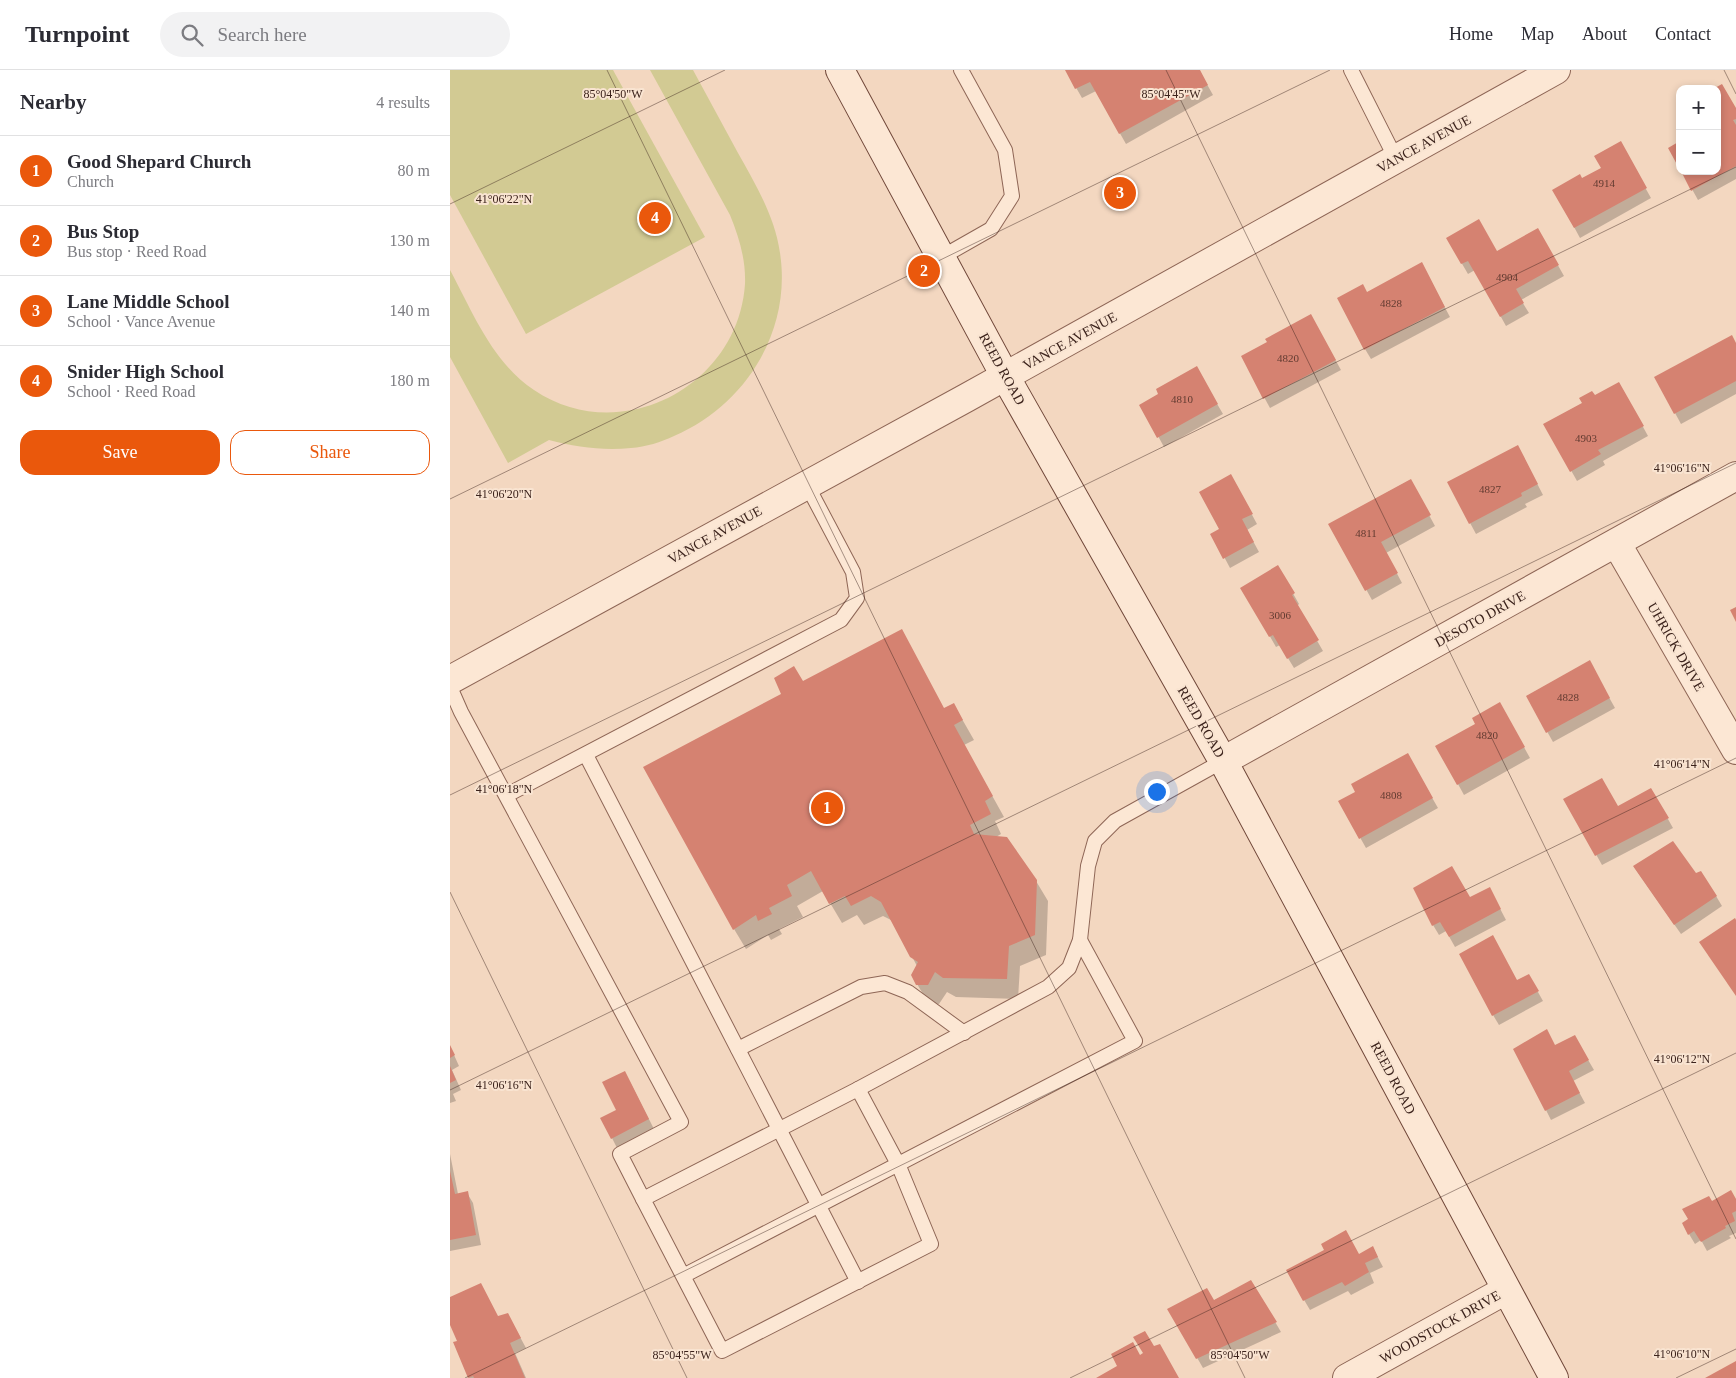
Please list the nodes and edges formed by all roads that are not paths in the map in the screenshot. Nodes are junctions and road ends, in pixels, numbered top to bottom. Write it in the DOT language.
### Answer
graph roads {
  1 [pos="840,70"];
  2 [pos="961,70"];
  3 [pos="1350,70"];
  4 [pos="1556,70"];
  5 [pos="1396,159"];
  6 [pos="940,258"];
  7 [pos="1005,376"];
  8 [pos="1736,476"];
  9 [pos="806,485"];
  10 [pos="1617,544"];
  11 [pos="450,680"];
  12 [pos="450,687"];
  13 [pos="1736,750"];
  14 [pos="586,755"];
  15 [pos="1224,761"];
  16 [pos="507,795"];
  17 [pos="1080,940"];
  18 [pos="964,1033"];
  19 [pos="738,1049"];
  20 [pos="858,1089"];
  21 [pos="780,1128"];
  22 [pos="898,1164"];
  23 [pos="643,1199"];
  24 [pos="819,1205"];
  25 [pos="683,1276"];
  26 [pos="858,1282"];
  27 [pos="1506,1290"];
  28 [pos="1347,1378"];
  29 [pos="1554,1378"];
  1 -- 6 [label="street, REED ROAD"];
  2 -- 6 [label="lane"];
  3 -- 5 [label="lane"];
  4 -- 5 [label="street, VANCE AVENUE"];
  5 -- 7 [label="street, VANCE AVENUE"];
  6 -- 7 [label="street, REED ROAD"];
  7 -- 9 [label="street, VANCE AVENUE"];
  7 -- 15 [label="street, REED ROAD"];
  8 -- 10 [label="street, DESOTO DRIVE"];
  9 -- 11 [label="street, VANCE AVENUE"];
  9 -- 14 [label="lane"];
  10 -- 13 [label="street, UHRICK DRIVE"];
  10 -- 15 [label="street, DESOTO DRIVE"];
  12 -- 16 [label="lane"];
  14 -- 16 [label="lane"];
  14 -- 19 [label="lane"];
  15 -- 17 [label="lane"];
  15 -- 27 [label="street, REED ROAD"];
  16 -- 23 [label="lane"];
  17 -- 18 [label="lane"];
  17 -- 22 [label="lane"];
  18 -- 19 [label="lane"];
  18 -- 20 [label="lane"];
  19 -- 21 [label="lane"];
  20 -- 21 [label="lane"];
  20 -- 22 [label="lane"];
  21 -- 23 [label="lane"];
  21 -- 24 [label="lane"];
  22 -- 24 [label="lane"];
  22 -- 26 [label="lane"];
  23 -- 25 [label="lane"];
  24 -- 25 [label="lane"];
  24 -- 26 [label="lane"];
  25 -- 26 [label="lane"];
  27 -- 28 [label="street, WOODSTOCK DRIVE"];
  27 -- 29 [label="street, REED ROAD"];
}
